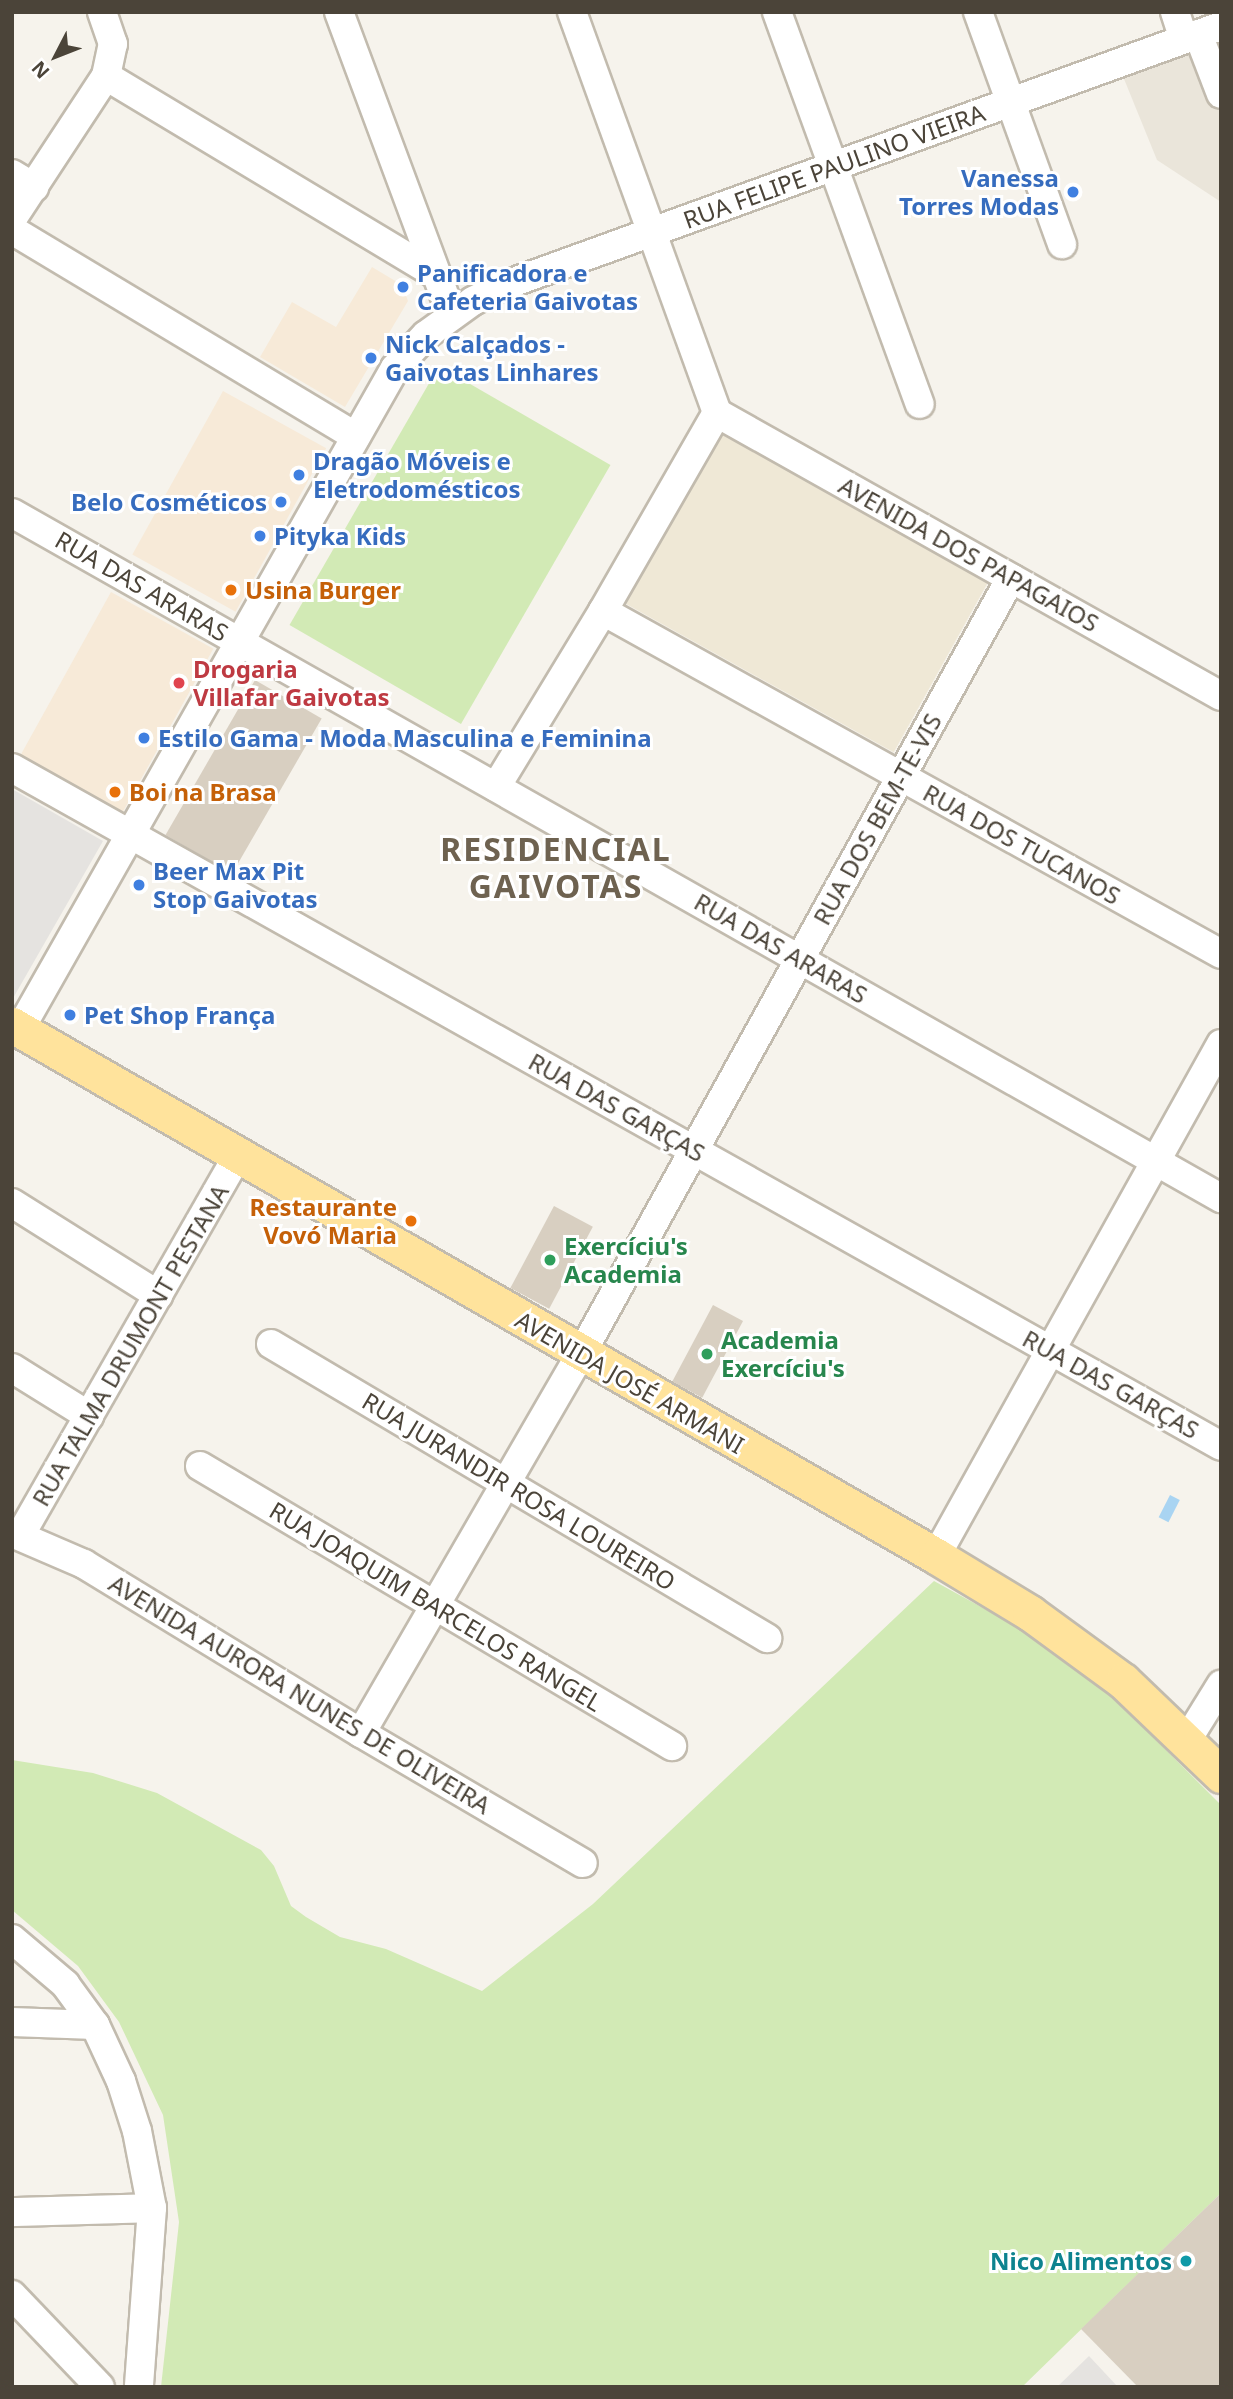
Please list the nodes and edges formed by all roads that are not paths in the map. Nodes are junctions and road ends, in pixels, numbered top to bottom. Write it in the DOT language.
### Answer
graph roads {
  1 [pos="102,12"];
  2 [pos="339,12"];
  3 [pos="572,12"];
  4 [pos="777,12"];
  5 [pos="978,12"];
  6 [pos="1175,12"];
  7 [pos="1205,28"];
  8 [pos="106,76"];
  9 [pos="1221,94"];
  10 [pos="1010,102"];
  11 [pos="834,167"];
  12 [pos="23,181"];
  13 [pos="12,219"];
  14 [pos="12,230"];
  15 [pos="652,232"];
  16 [pos="1062,244"];
  17 [pos="434,273"];
  18 [pos="452,316"];
  19 [pos="920,404"];
  20 [pos="717,412"];
  21 [pos="355,438"];
  22 [pos="12,513"];
  23 [pos="1011,578"];
  24 [pos="603,611"];
  25 [pos="240,642"];
  26 [pos="1221,696"];
  27 [pos="12,768"];
  28 [pos="901,776"];
  29 [pos="496,787"];
  30 [pos="131,834"];
  31 [pos="1221,954"];
  32 [pos="800,959"];
  33 [pos="16,1027"];
  34 [pos="1221,1044"];
  35 [pos="694,1150"];
  36 [pos="238,1155"];
  37 [pos="1156,1161"];
  38 [pos="1221,1198"];
  39 [pos="12,1203"];
  40 [pos="158,1295"];
  41 [pos="271,1344"];
  42 [pos="1050,1350"];
  43 [pos="580,1354"];
  44 [pos="12,1368"];
  45 [pos="89,1416"];
  46 [pos="1221,1446"];
  47 [pos="200,1466"];
  48 [pos="505,1483"];
  49 [pos="17,1534"];
  50 [pos="936,1556"];
  51 [pos="435,1605"];
  52 [pos="767,1638"];
  53 [pos="1221,1685"];
  54 [pos="361,1733"];
  55 [pos="1187,1740"];
  56 [pos="672,1746"];
  57 [pos="1221,1775"];
  58 [pos="583,1863"];
  59 [pos="12,1940"];
  60 [pos="12,2022"];
  61 [pos="94,2025"];
  62 [pos="152,2208"];
  63 [pos="12,2212"];
  64 [pos="12,2295"];
  65 [pos="100,2387"];
  66 [pos="139,2387"];
  1 -- 8 [label="street"];
  2 -- 17 [label="street"];
  3 -- 15 [label="street"];
  4 -- 11 [label="street"];
  5 -- 10 [label="street"];
  6 -- 7 [label="street"];
  7 -- 9 [label="street"];
  7 -- 10 [label="street, RUA FELIPE PAULINO VIEIRA"];
  8 -- 12 [label="street"];
  8 -- 17 [label="street"];
  10 -- 11 [label="street, RUA FELIPE PAULINO VIEIRA"];
  10 -- 16 [label="street"];
  11 -- 15 [label="street, RUA FELIPE PAULINO VIEIRA"];
  11 -- 19 [label="street"];
  12 -- 13 [label="street"];
  14 -- 21 [label="street"];
  15 -- 18 [label="street, RUA FELIPE PAULINO VIEIRA"];
  15 -- 20 [label="street"];
  17 -- 18 [label="street"];
  18 -- 21 [label="street, RUA FELIPE PAULINO VIEIRA"];
  20 -- 23 [label="street, AVENIDA DOS PAPAGAIOS"];
  20 -- 24 [label="street"];
  21 -- 25 [label="street, RUA FELIPE PAULINO VIEIRA"];
  22 -- 25 [label="street, RUA DAS ARARAS"];
  23 -- 26 [label="street, AVENIDA DOS PAPAGAIOS"];
  23 -- 28 [label="street, RUA DOS BEM-TE-VIS"];
  24 -- 28 [label="street, RUA DOS TUCANOS"];
  24 -- 29 [label="street"];
  25 -- 29 [label="street, RUA DAS ARARAS"];
  25 -- 30 [label="street, RUA FELIPE PAULINO VIEIRA"];
  27 -- 30 [label="street, RUA DAS GARÇAS"];
  28 -- 31 [label="street, RUA DOS TUCANOS"];
  28 -- 32 [label="street, RUA DOS BEM-TE-VIS"];
  29 -- 32 [label="street, RUA DAS ARARAS"];
  30 -- 33 [label="street, RUA FELIPE PAULINO VIEIRA"];
  30 -- 35 [label="street, RUA DAS GARÇAS"];
  32 -- 35 [label="street, RUA DOS BEM-TE-VIS"];
  32 -- 37 [label="street, RUA DAS ARARAS"];
  33 -- 36 [label="main road, AVENIDA JOSÉ ARMANI"];
  34 -- 37 [label="street"];
  35 -- 42 [label="street, RUA DAS GARÇAS"];
  35 -- 43 [label="street, RUA DOS BEM-TE-VIS"];
  36 -- 40 [label="street, RUA TALMA DRUMONT PESTANA"];
  36 -- 43 [label="main road, AVENIDA JOSÉ ARMANI"];
  37 -- 38 [label="street, RUA DAS ARARAS"];
  37 -- 42 [label="street"];
  39 -- 40 [label="street"];
  40 -- 45 [label="street, RUA TALMA DRUMONT PESTANA"];
  41 -- 48 [label="street, RUA JURANDIR ROSA LOUREIRO"];
  42 -- 46 [label="street, RUA DAS GARÇAS"];
  42 -- 50 [label="street"];
  43 -- 48 [label="street, RUA DOS BEM-TE-VIS"];
  43 -- 50 [label="main road, AVENIDA JOSÉ ARMANI"];
  44 -- 45 [label="street"];
  45 -- 49 [label="street, RUA TALMA DRUMONT PESTANA"];
  47 -- 51 [label="street, RUA JOAQUIM BARCELOS RANGEL"];
  48 -- 51 [label="street, RUA DOS BEM-TE-VIS"];
  48 -- 52 [label="street, RUA JURANDIR ROSA LOUREIRO"];
  49 -- 54 [label="street, AVENIDA AURORA NUNES DE OLIVEIRA"];
  50 -- 55 [label="main road, AVENIDA JOSÉ ARMANI"];
  51 -- 54 [label="street, RUA DOS BEM-TE-VIS"];
  51 -- 56 [label="street, RUA JOAQUIM BARCELOS RANGEL"];
  53 -- 55 [label="street"];
  54 -- 58 [label="street, AVENIDA AURORA NUNES DE OLIVEIRA"];
  55 -- 57 [label="main road, AVENIDA JOSÉ ARMANI"];
  59 -- 61 [label="street"];
  60 -- 61 [label="street"];
  61 -- 62 [label="street"];
  62 -- 63 [label="street"];
  62 -- 66 [label="street"];
  64 -- 65 [label="street"];
}
